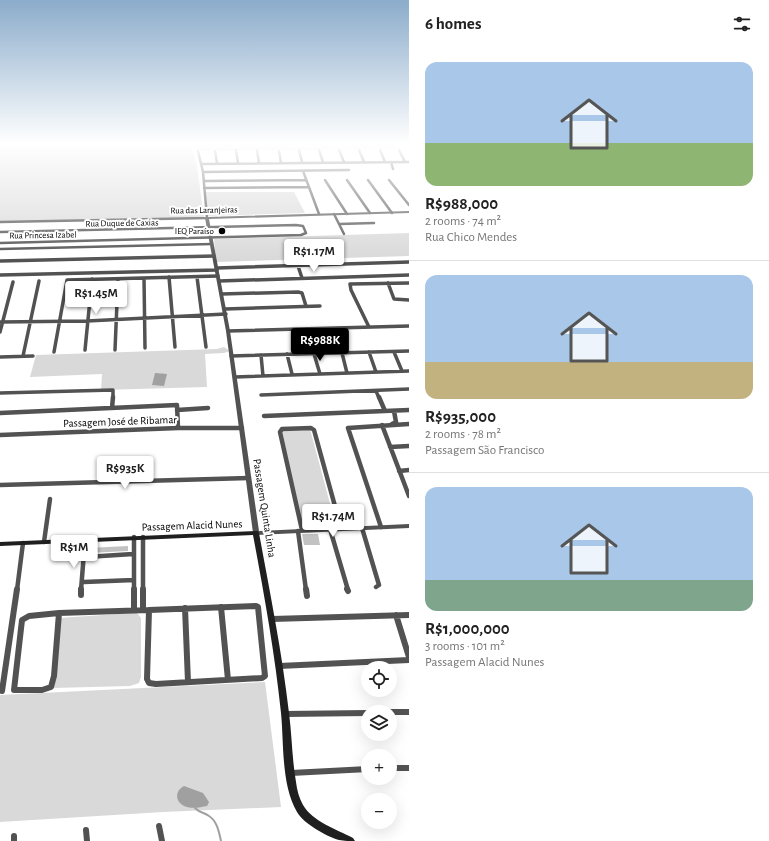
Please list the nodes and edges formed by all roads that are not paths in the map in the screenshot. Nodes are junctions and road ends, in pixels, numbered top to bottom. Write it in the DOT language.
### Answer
graph roads {
  1 [pos="204,182"];
  2 [pos="307,182"];
  3 [pos="327,182"];
  4 [pos="349,182"];
  5 [pos="370,182"];
  6 [pos="391,182"];
  7 [pos="309,187"];
  8 [pos="204,188"];
  9 [pos="409,205"];
  10 [pos="409,212"];
  11 [pos="370,213"];
  12 [pos="392,213"];
  13 [pos="319,214"];
  14 [pos="334,214"];
  15 [pos="347,214"];
  16 [pos="207,218"];
  17 [pos="0,222"];
  18 [pos="374,223"];
  19 [pos="339,224"];
  20 [pos="209,228"];
  21 [pos="0,232"];
  22 [pos="344,234"];
  23 [pos="301,235"];
  24 [pos="211,238"];
  25 [pos="0,243"];
  26 [pos="212,244"];
  27 [pos="0,249"];
  28 [pos="214,256"];
  29 [pos="0,261"];
  30 [pos="409,262"];
  31 [pos="298,266"];
  32 [pos="217,269"];
  33 [pos="0,275"];
  34 [pos="409,275"];
  35 [pos="197,276"];
  36 [pos="169,277"];
  37 [pos="144,278"];
  38 [pos="302,278"];
  39 [pos="92,279"];
  40 [pos="118,279"];
  41 [pos="218,279"];
  42 [pos="39,281"];
  43 [pos="13,282"];
  44 [pos="388,283"];
  45 [pos="409,283"];
  46 [pos="222,294"];
  47 [pos="409,300"];
  48 [pos="306,306"];
  49 [pos="320,306"];
  50 [pos="224,309"];
  51 [pos="226,314"];
  52 [pos="202,315"];
  53 [pos="172,317"];
  54 [pos="144,318"];
  55 [pos="116,320"];
  56 [pos="87,321"];
  57 [pos="1,322"];
  58 [pos="30,322"];
  59 [pos="59,322"];
  60 [pos="409,326"];
  61 [pos="369,327"];
  62 [pos="228,331"];
  63 [pos="0,332"];
  64 [pos="175,347"];
  65 [pos="206,347"];
  66 [pos="145,348"];
  67 [pos="85,350"];
  68 [pos="115,350"];
  69 [pos="409,351"];
  70 [pos="54,352"];
  71 [pos="369,352"];
  72 [pos="394,352"];
  73 [pos="342,353"];
  74 [pos="287,354"];
  75 [pos="314,354"];
  76 [pos="260,355"];
  77 [pos="23,356"];
  78 [pos="33,356"];
  79 [pos="232,356"];
  80 [pos="0,357"];
  81 [pos="402,371"];
  82 [pos="409,371"];
  83 [pos="376,372"];
  84 [pos="347,373"];
  85 [pos="292,374"];
  86 [pos="320,374"];
  87 [pos="263,376"];
  88 [pos="235,377"];
  89 [pos="409,390"];
  90 [pos="376,391"];
  91 [pos="0,393"];
  92 [pos="261,395"];
  93 [pos="112,408"];
  94 [pos="208,408"];
  95 [pos="177,410"];
  96 [pos="385,411"];
  97 [pos="394,411"];
  98 [pos="409,411"];
  99 [pos="0,413"];
  100 [pos="264,416"];
  101 [pos="409,424"];
  102 [pos="382,425"];
  103 [pos="392,425"];
  104 [pos="178,428"];
  105 [pos="242,428"];
  106 [pos="0,435"];
  107 [pos="409,446"];
  108 [pos="390,447"];
  109 [pos="409,470"];
  110 [pos="400,471"];
  111 [pos="249,478"];
  112 [pos="0,485"];
  113 [pos="409,496"];
  114 [pos="50,499"];
  115 [pos="409,526"];
  116 [pos="381,527"];
  117 [pos="341,528"];
  118 [pos="362,528"];
  119 [pos="330,529"];
  120 [pos="300,530"];
  121 [pos="256,533"];
  122 [pos="134,537"];
  123 [pos="143,537"];
  124 [pos="84,540"];
  125 [pos="23,542"];
  126 [pos="44,542"];
  127 [pos="0,544"];
  128 [pos="134,554"];
  129 [pos="86,557"];
  130 [pos="134,580"];
  131 [pos="84,582"];
  132 [pos="376,587"];
  133 [pos="348,591"];
  134 [pos="81,595"];
  135 [pos="307,596"];
  136 [pos="221,607"];
  137 [pos="185,608"];
  138 [pos="134,609"];
  139 [pos="146,609"];
  140 [pos="59,612"];
  141 [pos="396,615"];
  142 [pos="409,615"];
  143 [pos="272,619"];
  144 [pos="409,657"];
  145 [pos="409,660"];
  146 [pos="279,666"];
  147 [pos="228,680"];
  148 [pos="188,682"];
  149 [pos="2,691"];
  150 [pos="397,712"];
  151 [pos="409,712"];
  152 [pos="361,713"];
  153 [pos="285,714"];
  154 [pos="397,768"];
  155 [pos="409,768"];
  156 [pos="361,769"];
  157 [pos="291,773"];
  158 [pos="159,826"];
  159 [pos="86,830"];
  160 [pos="88,841"];
  161 [pos="162,841"];
  162 [pos="350,841"];
  1 -- 8 [label="street, Passagem Quinta Linha"];
  2 -- 7 [label="street"];
  3 -- 15 [label="street"];
  4 -- 11 [label="street"];
  5 -- 12 [label="street"];
  6 -- 9 [label="street"];
  7 -- 8 [label="street"];
  7 -- 13 [label="street"];
  8 -- 16 [label="street, Passagem Quinta Linha"];
  10 -- 12 [label="street, Rua das Laranjeiras"];
  11 -- 12 [label="street, Rua das Laranjeiras"];
  11 -- 15 [label="street, Rua das Laranjeiras"];
  13 -- 14 [label="street, Rua das Laranjeiras"];
  13 -- 16 [label="street, Rua das Laranjeiras"];
  14 -- 15 [label="street, Rua das Laranjeiras"];
  14 -- 19 [label="street"];
  16 -- 17 [label="street, Rua das Laranjeiras"];
  16 -- 20 [label="street, Passagem Quinta Linha"];
  18 -- 19 [label="street"];
  19 -- 22 [label="street"];
  20 -- 21 [label="street, Rua Duque de Caxias"];
  20 -- 23 [label="street, Rua Duque de Caxias"];
  20 -- 24 [label="street, Passagem Quinta Linha"];
  23 -- 24 [label="street, Rua Princesa Izabel"];
  24 -- 25 [label="street, Rua Princesa Izabel"];
  24 -- 26 [label="street, Passagem Quinta Linha"];
  26 -- 27 [label="street"];
  26 -- 28 [label="street, Passagem Quinta Linha"];
  28 -- 29 [label="street"];
  28 -- 32 [label="street, Passagem Quinta Linha"];
  30 -- 31 [label="street"];
  31 -- 32 [label="street"];
  31 -- 38 [label="street"];
  32 -- 33 [label="street"];
  32 -- 41 [label="street, Passagem Quinta Linha"];
  34 -- 38 [label="street"];
  35 -- 36 [label="street"];
  35 -- 41 [label="street"];
  35 -- 52 [label="street"];
  36 -- 37 [label="street"];
  36 -- 53 [label="street"];
  37 -- 40 [label="street"];
  37 -- 54 [label="street"];
  38 -- 41 [label="street"];
  39 -- 40 [label="street"];
  39 -- 56 [label="street"];
  39 -- 59 [label="street"];
  40 -- 55 [label="street"];
  41 -- 46 [label="street, Passagem Quinta Linha"];
  42 -- 58 [label="street"];
  43 -- 57 [label="street"];
  44 -- 45 [label="street"];
  44 -- 47 [label="street"];
  44 -- 61 [label="street"];
  46 -- 48 [label="street"];
  46 -- 50 [label="street, Passagem Quinta Linha"];
  48 -- 49 [label="street"];
  48 -- 50 [label="street"];
  50 -- 51 [label="street, Passagem Quinta Linha"];
  51 -- 52 [label="street"];
  51 -- 62 [label="street, Passagem Quinta Linha"];
  52 -- 53 [label="street"];
  52 -- 65 [label="street"];
  53 -- 54 [label="street"];
  53 -- 64 [label="street"];
  54 -- 55 [label="street"];
  54 -- 66 [label="street"];
  55 -- 56 [label="street"];
  55 -- 68 [label="street"];
  56 -- 59 [label="street"];
  56 -- 67 [label="street"];
  57 -- 58 [label="street"];
  57 -- 63 [label="street"];
  58 -- 59 [label="street"];
  58 -- 77 [label="street"];
  59 -- 70 [label="street"];
  60 -- 61 [label="street"];
  61 -- 62 [label="street"];
  62 -- 79 [label="street, Passagem Quinta Linha"];
  69 -- 72 [label="street"];
  71 -- 72 [label="street"];
  71 -- 73 [label="street"];
  71 -- 83 [label="street"];
  72 -- 81 [label="street"];
  73 -- 75 [label="street"];
  73 -- 84 [label="street"];
  74 -- 75 [label="street"];
  74 -- 76 [label="street"];
  74 -- 85 [label="street"];
  75 -- 86 [label="street"];
  76 -- 79 [label="street"];
  76 -- 87 [label="street"];
  77 -- 78 [label="street"];
  77 -- 80 [label="street"];
  79 -- 88 [label="street, Passagem Quinta Linha"];
  81 -- 82 [label="street"];
  81 -- 83 [label="street"];
  83 -- 84 [label="street"];
  84 -- 86 [label="street"];
  85 -- 86 [label="street"];
  85 -- 87 [label="street"];
  87 -- 88 [label="street"];
  88 -- 105 [label="street, Passagem Quinta Linha"];
  89 -- 90 [label="street"];
  90 -- 92 [label="street"];
  90 -- 96 [label="street"];
  91 -- 93 [label="street"];
  93 -- 95 [label="street"];
  93 -- 99 [label="street"];
  94 -- 95 [label="street"];
  95 -- 104 [label="street"];
  96 -- 97 [label="street"];
  96 -- 100 [label="street"];
  97 -- 98 [label="street"];
  97 -- 103 [label="street"];
  101 -- 103 [label="street"];
  102 -- 103 [label="street"];
  102 -- 108 [label="street"];
  102 -- 116 [label="street"];
  104 -- 105 [label="street, Passagem José de Ribamar"];
  104 -- 106 [label="street, Passagem José de Ribamar"];
  105 -- 111 [label="street, Passagem Quinta Linha"];
  107 -- 108 [label="street"];
  108 -- 110 [label="street"];
  109 -- 110 [label="street"];
  110 -- 113 [label="street"];
  111 -- 112 [label="street"];
  111 -- 121 [label="street, Passagem Quinta Linha"];
  114 -- 126 [label="street"];
  115 -- 116 [label="street, Passagem Alacid Nunes"];
  116 -- 118 [label="street, Passagem Alacid Nunes"];
  117 -- 118 [label="street, Passagem Alacid Nunes"];
  117 -- 119 [label="street, Passagem Alacid Nunes"];
  117 -- 120 [label="street"];
  118 -- 132 [label="street"];
  119 -- 120 [label="street, Passagem Alacid Nunes"];
  119 -- 133 [label="street"];
  120 -- 121 [label="street, Passagem Alacid Nunes"];
  120 -- 135 [label="street"];
  121 -- 123 [label="main road, Passagem Alacid Nunes"];
  121 -- 143 [label="main road, Passagem Quinta Linha"];
  122 -- 123 [label="main road, Passagem Alacid Nunes"];
  122 -- 124 [label="main road, Passagem Alacid Nunes"];
  122 -- 128 [label="street"];
  123 -- 139 [label="street"];
  124 -- 126 [label="main road, Passagem Alacid Nunes"];
  124 -- 134 [label="street"];
  125 -- 126 [label="main road, Passagem Alacid Nunes"];
  125 -- 127 [label="main road, Passagem Alacid Nunes"];
  125 -- 149 [label="street"];
  128 -- 129 [label="street"];
  128 -- 130 [label="street"];
  130 -- 131 [label="street"];
  130 -- 138 [label="street"];
  136 -- 137 [label="street"];
  136 -- 147 [label="street"];
  136 -- 147 [label="street"];
  137 -- 139 [label="street"];
  137 -- 148 [label="street"];
  138 -- 139 [label="street"];
  138 -- 140 [label="street"];
  139 -- 148 [label="street"];
  140 -- 140 [label="street"];
  141 -- 142 [label="street"];
  141 -- 143 [label="street"];
  141 -- 144 [label="street"];
  143 -- 146 [label="main road, Passagem Quinta Linha"];
  145 -- 146 [label="street"];
  146 -- 153 [label="main road, Passagem Quinta Linha"];
  147 -- 148 [label="street"];
  150 -- 151 [label="street"];
  152 -- 153 [label="street"];
  153 -- 157 [label="main road, Passagem Quinta Linha"];
  154 -- 155 [label="street"];
  156 -- 157 [label="street"];
  157 -- 162 [label="main road, Passagem Quinta Linha"];
  158 -- 161 [label="street"];
  159 -- 160 [label="street"];
}
